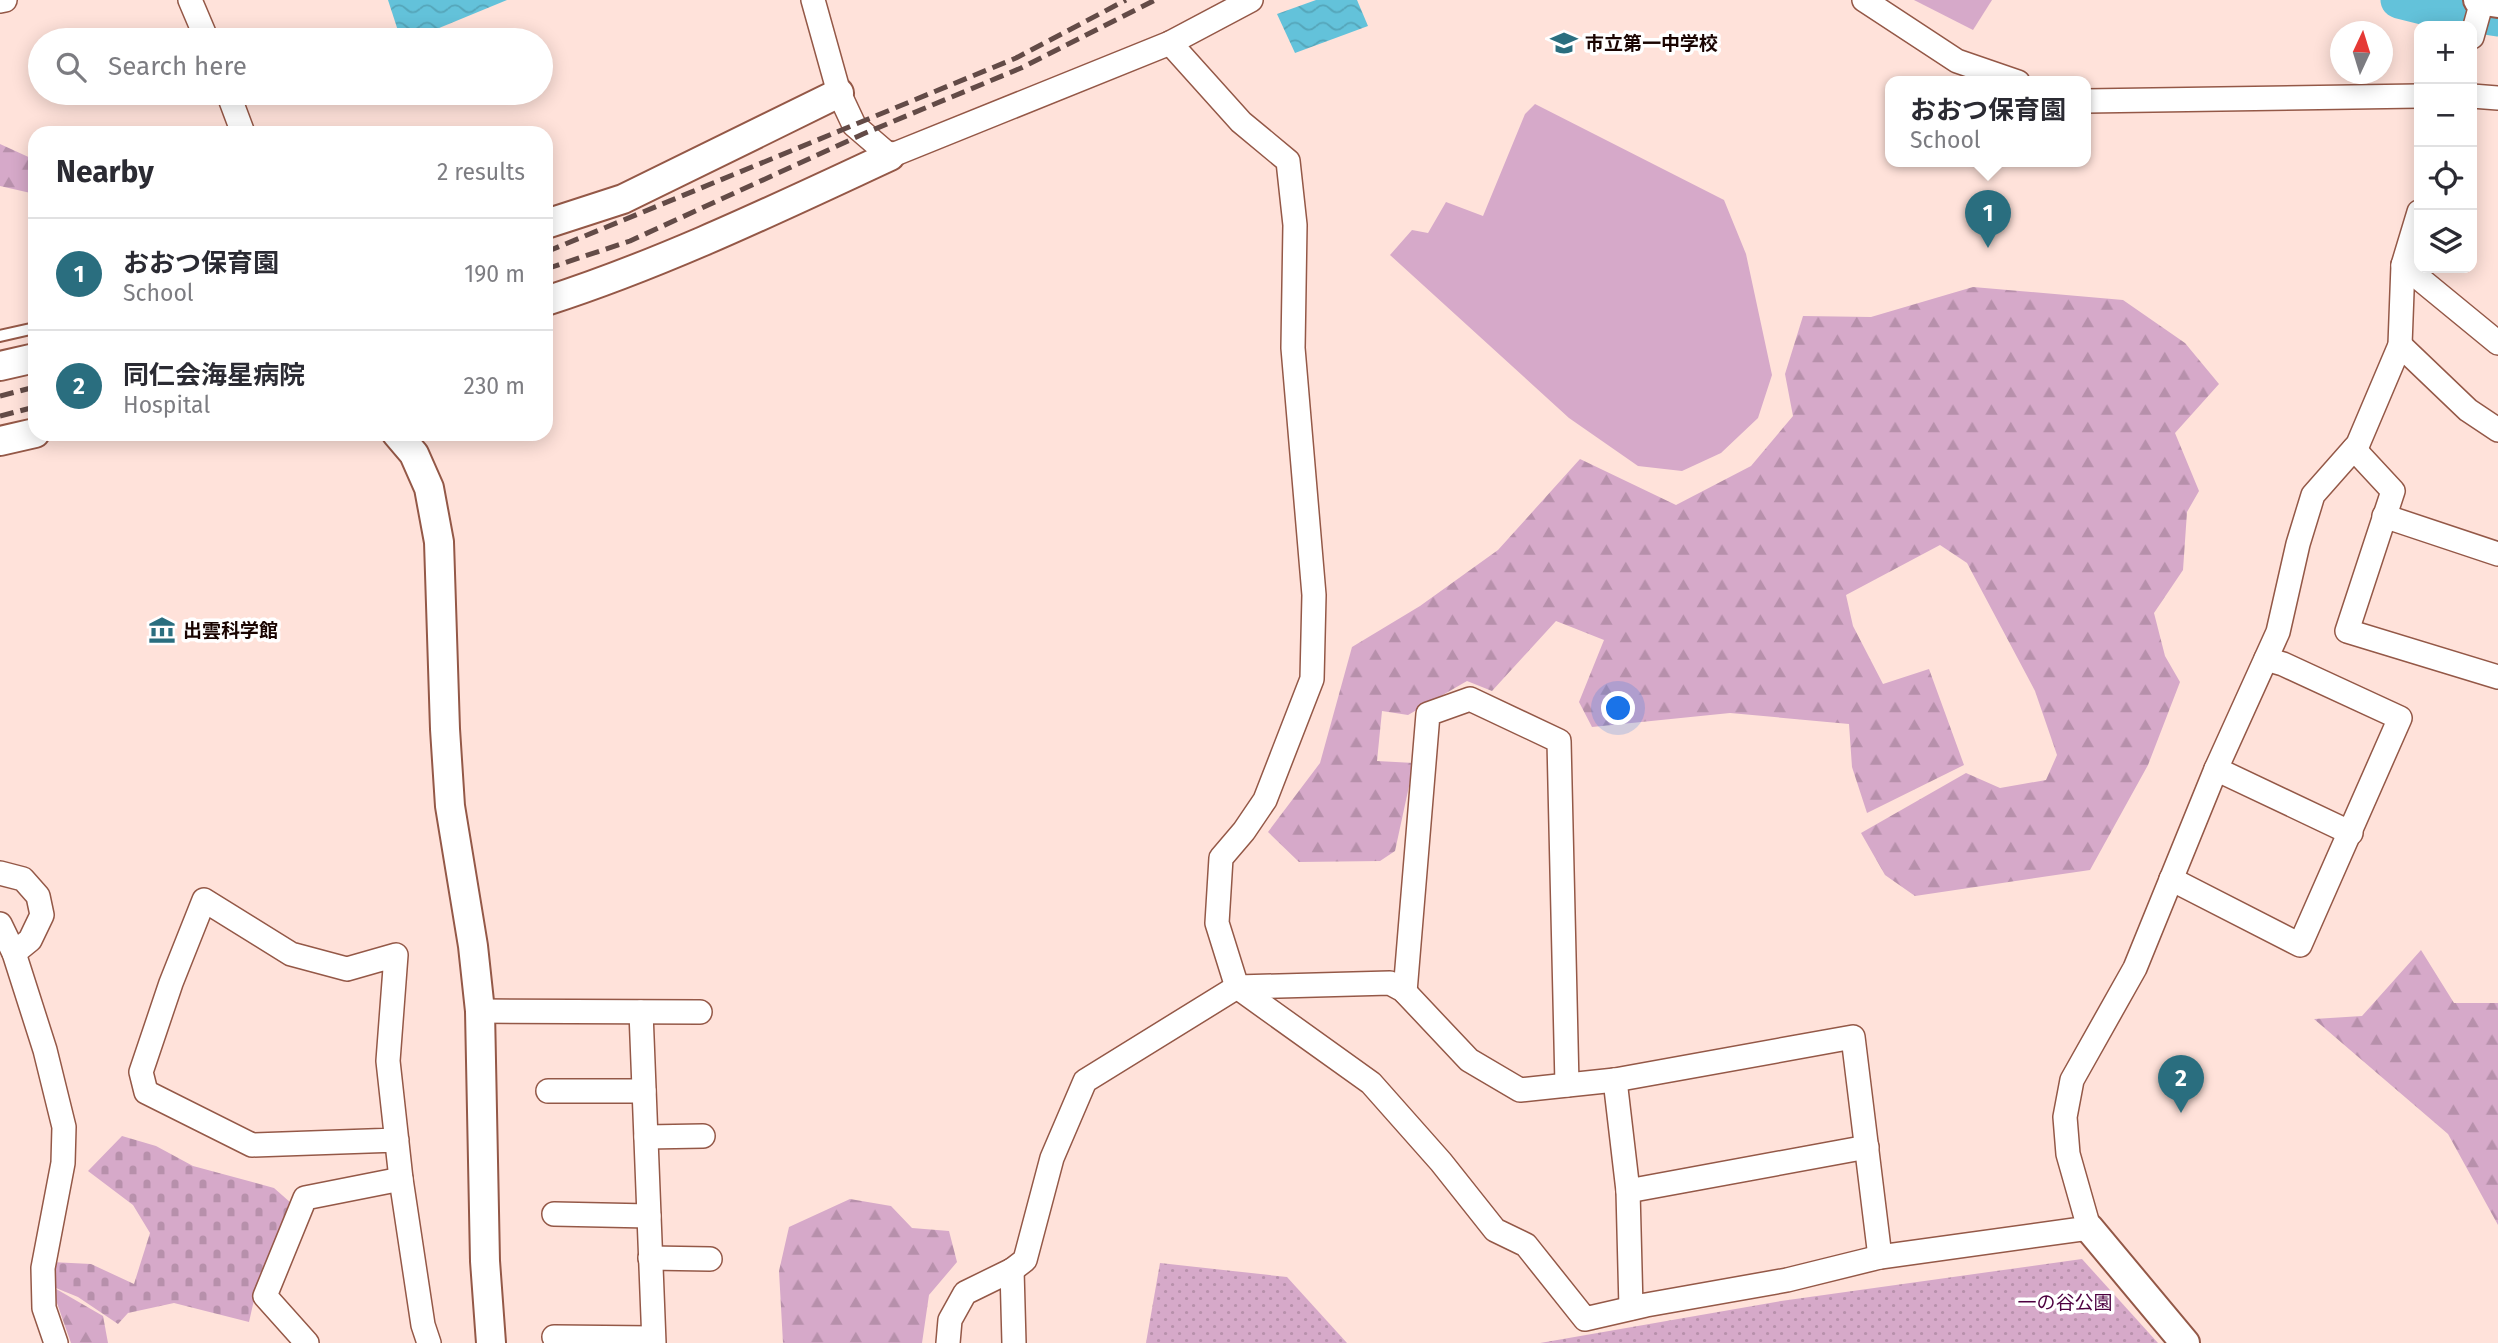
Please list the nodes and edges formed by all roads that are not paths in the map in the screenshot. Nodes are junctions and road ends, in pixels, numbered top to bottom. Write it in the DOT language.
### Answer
graph roads {
  1 [pos="5,0"];
  2 [pos="190,0"];
  3 [pos="813,0"];
  4 [pos="1251,0"];
  5 [pos="1864,0"];
  6 [pos="2480,0"];
  7 [pos="0,1"];
  8 [pos="2498,3"];
  9 [pos="2475,21"];
  10 [pos="202,28"];
  11 [pos="1170,43"];
  12 [pos="2001,76"];
  13 [pos="839,93"];
  14 [pos="2414,96"];
  15 [pos="2477,96"];
  16 [pos="2498,98"];
  17 [pos="2091,101"];
  18 [pos="232,105"];
  19 [pos="240,126"];
  20 [pos="890,156"];
  21 [pos="553,222"];
  22 [pos="2414,229"];
  23 [pos="2403,265"];
  24 [pos="553,299"];
  25 [pos="28,330"];
  26 [pos="0,336"];
  27 [pos="2498,343"];
  28 [pos="2400,345"];
  29 [pos="28,360"];
  30 [pos="0,366"];
  31 [pos="2498,430"];
  32 [pos="28,435"];
  33 [pos="0,441"];
  34 [pos="403,441"];
  35 [pos="2354,449"];
  36 [pos="2384,516"];
  37 [pos="2498,554"];
  38 [pos="2266,659"];
  39 [pos="2498,677"];
  40 [pos="2216,769"];
  41 [pos="2351,832"];
  42 [pos="0,873"];
  43 [pos="2171,879"];
  44 [pos="0,924"];
  45 [pos="14,953"];
  46 [pos="1237,987"];
  47 [pos="1405,992"];
  48 [pos="480,1011"];
  49 [pos="641,1012"];
  50 [pos="700,1013"];
  51 [pos="1615,1080"];
  52 [pos="1566,1085"];
  53 [pos="548,1091"];
  54 [pos="644,1091"];
  55 [pos="703,1136"];
  56 [pos="646,1137"];
  57 [pos="397,1140"];
  58 [pos="1867,1147"];
  59 [pos="401,1179"];
  60 [pos="1628,1191"];
  61 [pos="554,1214"];
  62 [pos="649,1216"];
  63 [pos="2089,1228"];
  64 [pos="1880,1257"];
  65 [pos="650,1258"];
  66 [pos="710,1259"];
  67 [pos="1012,1270"];
  68 [pos="1631,1308"];
  69 [pos="554,1337"];
  70 [pos="654,1340"];
  71 [pos="56,1343"];
  72 [pos="307,1343"];
  73 [pos="429,1343"];
  74 [pos="491,1343"];
  75 [pos="948,1343"];
  76 [pos="1014,1343"];
  77 [pos="2185,1343"];
  1 -- 7 [label="street"];
  2 -- 10 [label="street"];
  3 -- 13 [label="street"];
  4 -- 11 [label="street"];
  5 -- 12 [label="street"];
  6 -- 8 [label="street"];
  6 -- 9 [label="street"];
  11 -- 20 [label="street"];
  11 -- 46 [label="street"];
  13 -- 20 [label="street"];
  13 -- 21 [label="street"];
  14 -- 17 [label="street"];
  15 -- 16 [label="street"];
  18 -- 19 [label="street"];
  20 -- 24 [label="street"];
  22 -- 23 [label="street"];
  23 -- 27 [label="street"];
  23 -- 28 [label="street"];
  25 -- 26 [label="lane"];
  28 -- 31 [label="street"];
  28 -- 35 [label="street"];
  29 -- 30 [label="street"];
  32 -- 33 [label="street"];
  34 -- 48 [label="street"];
  35 -- 36 [label="street"];
  35 -- 38 [label="street"];
  36 -- 37 [label="street"];
  36 -- 39 [label="street"];
  38 -- 40 [label="street"];
  38 -- 41 [label="street"];
  40 -- 41 [label="street"];
  40 -- 43 [label="street"];
  41 -- 43 [label="street"];
  42 -- 45 [label="street"];
  43 -- 63 [label="street"];
  44 -- 45 [label="street"];
  45 -- 71 [label="street"];
  46 -- 47 [label="street"];
  46 -- 67 [label="street"];
  46 -- 68 [label="street"];
  47 -- 52 [label="street"];
  47 -- 52 [label="street"];
  48 -- 49 [label="street"];
  48 -- 74 [label="street"];
  49 -- 50 [label="street"];
  49 -- 54 [label="street"];
  51 -- 52 [label="street"];
  51 -- 58 [label="street"];
  51 -- 60 [label="street"];
  53 -- 54 [label="street"];
  54 -- 56 [label="street"];
  55 -- 56 [label="street"];
  56 -- 62 [label="street"];
  57 -- 57 [label="street"];
  57 -- 59 [label="street"];
  58 -- 60 [label="street"];
  58 -- 64 [label="street"];
  59 -- 72 [label="street"];
  59 -- 73 [label="street"];
  60 -- 68 [label="street"];
  61 -- 62 [label="street"];
  62 -- 65 [label="street"];
  63 -- 64 [label="street"];
  63 -- 77 [label="street"];
  64 -- 68 [label="street"];
  65 -- 66 [label="street"];
  65 -- 70 [label="street"];
  67 -- 75 [label="street"];
  67 -- 76 [label="street"];
  69 -- 70 [label="street"];
}
